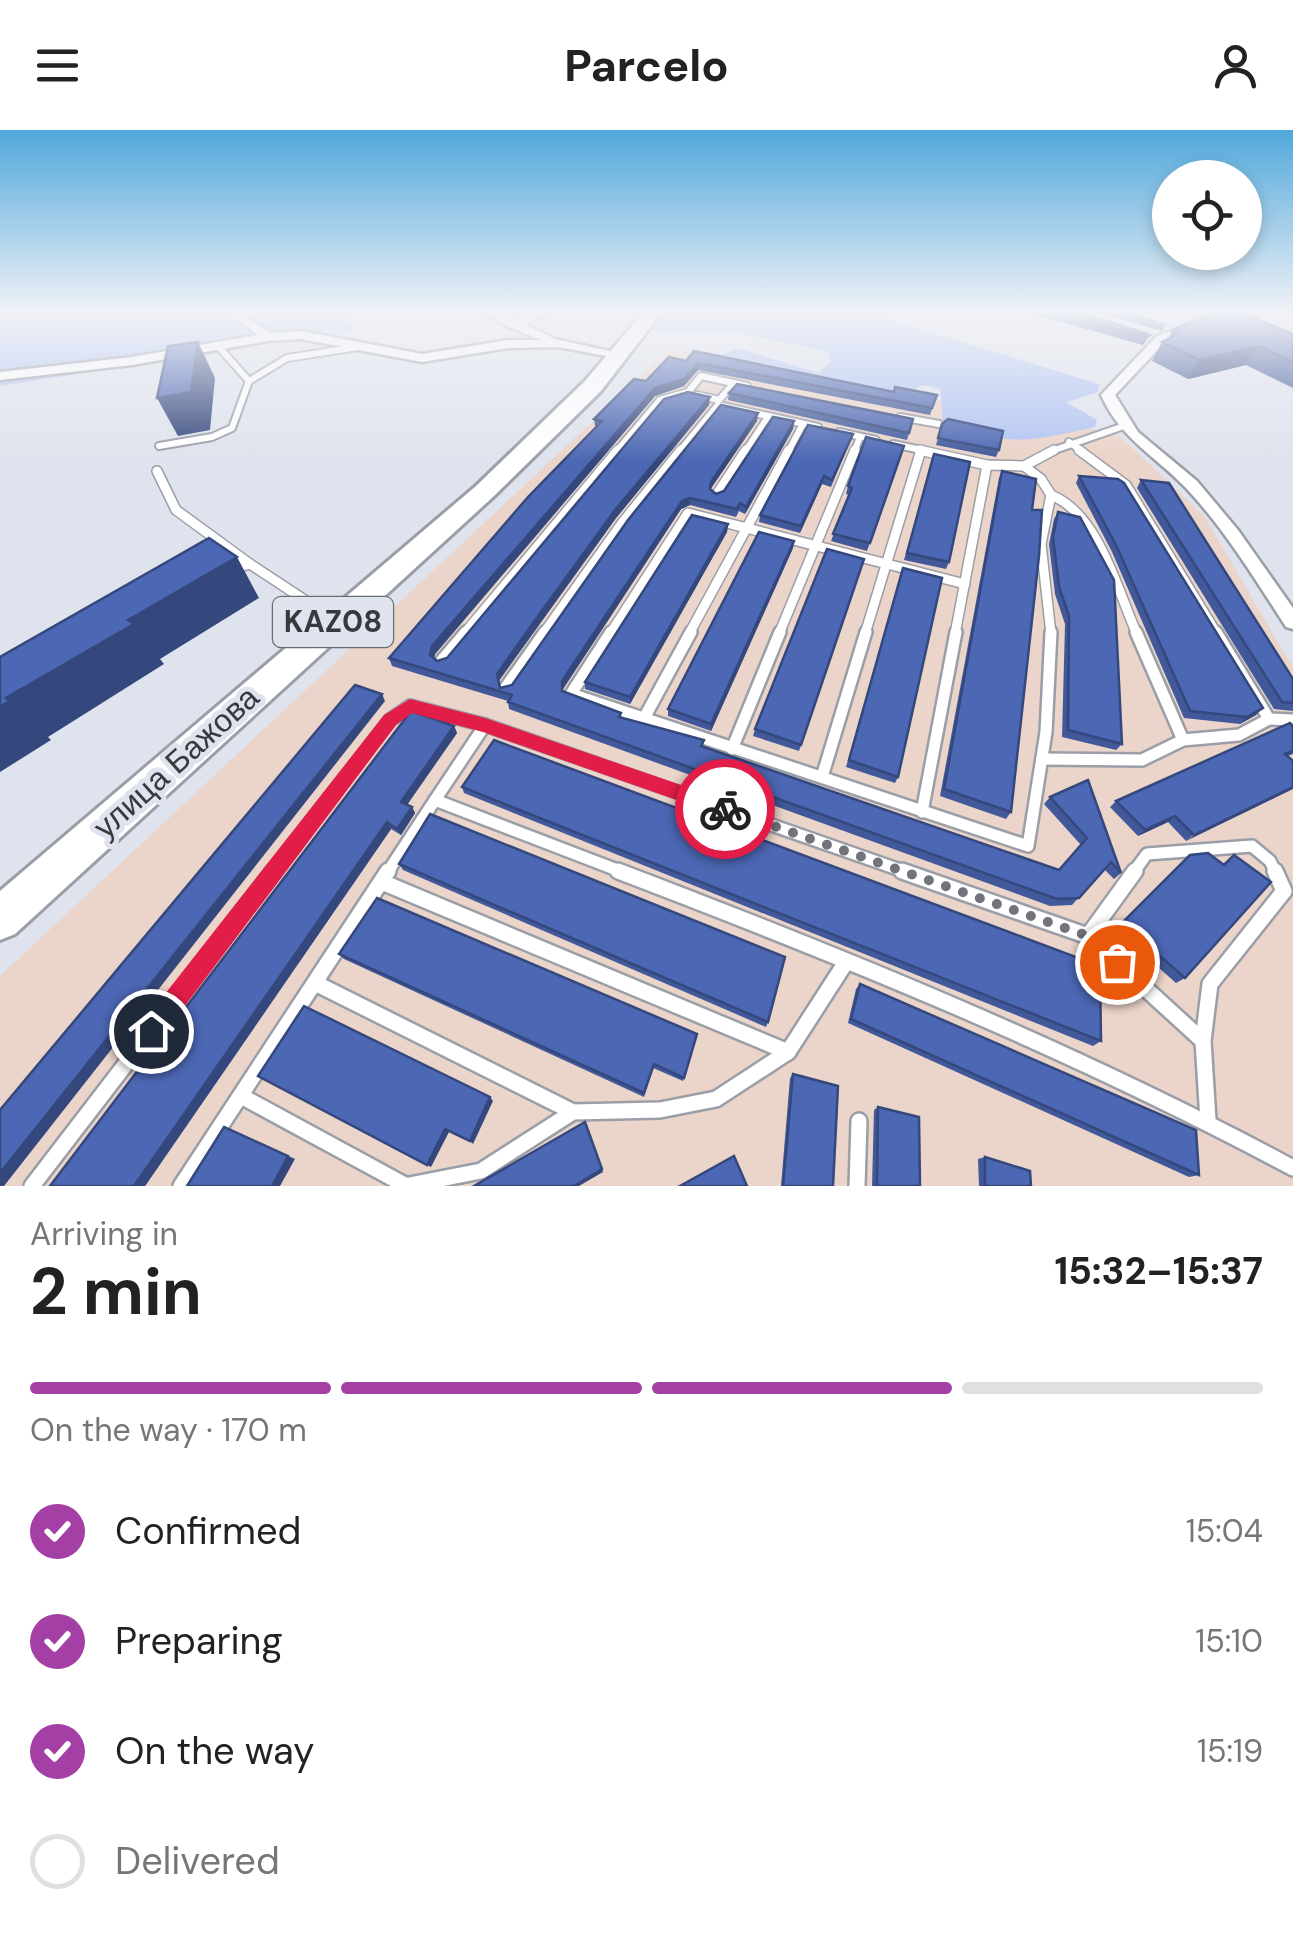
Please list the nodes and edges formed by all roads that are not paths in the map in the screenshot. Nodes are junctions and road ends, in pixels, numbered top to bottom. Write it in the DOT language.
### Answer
graph roads {
  1 [pos="96,362"];
  2 [pos="233,362"];
  3 [pos="272,362"];
  4 [pos="612,362"];
  5 [pos="1132,362"];
  6 [pos="0,376"];
  7 [pos="249,380"];
  8 [pos="734,383"];
  9 [pos="752,387"];
  10 [pos="688,392"];
  11 [pos="718,402"];
  12 [pos="883,413"];
  13 [pos="768,416"];
  14 [pos="803,424"];
  15 [pos="939,424"];
  16 [pos="1121,427"];
  17 [pos="860,437"];
  18 [pos="1069,442"];
  19 [pos="160,446"];
  20 [pos="922,450"];
  21 [pos="987,465"];
  22 [pos="1024,466"];
  23 [pos="157,471"];
  24 [pos="717,494"];
  25 [pos="1051,495"];
  26 [pos="746,528"];
  27 [pos="816,546"];
  28 [pos="250,564"];
  29 [pos="887,564"];
  30 [pos="222,576"];
  31 [pos="965,584"];
  32 [pos="336,620"];
  33 [pos="1293,622"];
  34 [pos="442,660"];
  35 [pos="506,688"];
  36 [pos="1269,719"];
  37 [pos="643,720"];
  38 [pos="1293,720"];
  39 [pos="485,725"];
  40 [pos="1183,740"];
  41 [pos="732,749"];
  42 [pos="1042,759"];
  43 [pos="822,778"];
  44 [pos="435,800"];
  45 [pos="922,812"];
  46 [pos="382,882"];
  47 [pos="0,918"];
  48 [pos="1088,936"];
  49 [pos="846,962"];
  50 [pos="315,982"];
  51 [pos="1204,1041"];
  52 [pos="788,1052"];
  53 [pos="241,1096"];
  54 [pos="573,1112"];
  55 [pos="1208,1120"];
  56 [pos="860,1121"];
  57 [pos="1293,1168"];
  58 [pos="32,1186"];
  59 [pos="182,1186"];
  60 [pos="405,1186"];
  61 [pos="858,1186"];
  1 -- 6 [label="street"];
  2 -- 7 [label="lane"];
  3 -- 7 [label="lane"];
  4 -- 32 [label="highway, улица Бажова / KAZ08"];
  5 -- 16 [label="street"];
  7 -- 19 [label="lane"];
  8 -- 9 [label="lane"];
  8 -- 10 [label="lane"];
  8 -- 11 [label="lane"];
  10 -- 11 [label="lane"];
  10 -- 34 [label="lane"];
  11 -- 13 [label="lane"];
  11 -- 35 [label="lane"];
  12 -- 15 [label="lane"];
  13 -- 14 [label="lane"];
  13 -- 24 [label="lane"];
  14 -- 17 [label="lane"];
  14 -- 26 [label="lane"];
  16 -- 18 [label="lane"];
  16 -- 33 [label="street"];
  17 -- 20 [label="lane"];
  17 -- 27 [label="lane"];
  18 -- 22 [label="lane"];
  18 -- 36 [label="lane"];
  20 -- 21 [label="lane"];
  20 -- 29 [label="lane"];
  21 -- 22 [label="lane"];
  21 -- 31 [label="lane"];
  22 -- 25 [label="lane"];
  23 -- 28 [label="lane"];
  25 -- 40 [label="lane"];
  25 -- 42 [label="lane"];
  26 -- 27 [label="lane"];
  26 -- 37 [label="lane"];
  26 -- 37 [label="lane"];
  27 -- 29 [label="lane"];
  27 -- 41 [label="lane"];
  28 -- 30 [label="lane"];
  28 -- 32 [label="lane"];
  29 -- 31 [label="lane"];
  29 -- 43 [label="lane"];
  31 -- 45 [label="lane"];
  32 -- 47 [label="highway, улица Бажова / KAZ08"];
  36 -- 38 [label="lane"];
  36 -- 40 [label="lane"];
  37 -- 41 [label="lane"];
  39 -- 44 [label="lane"];
  39 -- 48 [label="lane"];
  39 -- 58 [label="lane"];
  40 -- 42 [label="lane"];
  41 -- 43 [label="lane"];
  42 -- 45 [label="lane"];
  43 -- 45 [label="lane"];
  44 -- 46 [label="lane"];
  44 -- 49 [label="lane"];
  46 -- 50 [label="lane"];
  46 -- 52 [label="lane"];
  48 -- 51 [label="lane"];
  48 -- 51 [label="lane"];
  49 -- 52 [label="lane"];
  49 -- 55 [label="lane"];
  50 -- 53 [label="lane"];
  50 -- 54 [label="lane"];
  51 -- 55 [label="lane"];
  52 -- 54 [label="lane"];
  53 -- 59 [label="lane"];
  53 -- 60 [label="lane"];
  54 -- 60 [label="lane"];
  55 -- 57 [label="lane"];
  56 -- 61 [label="lane"];
}
